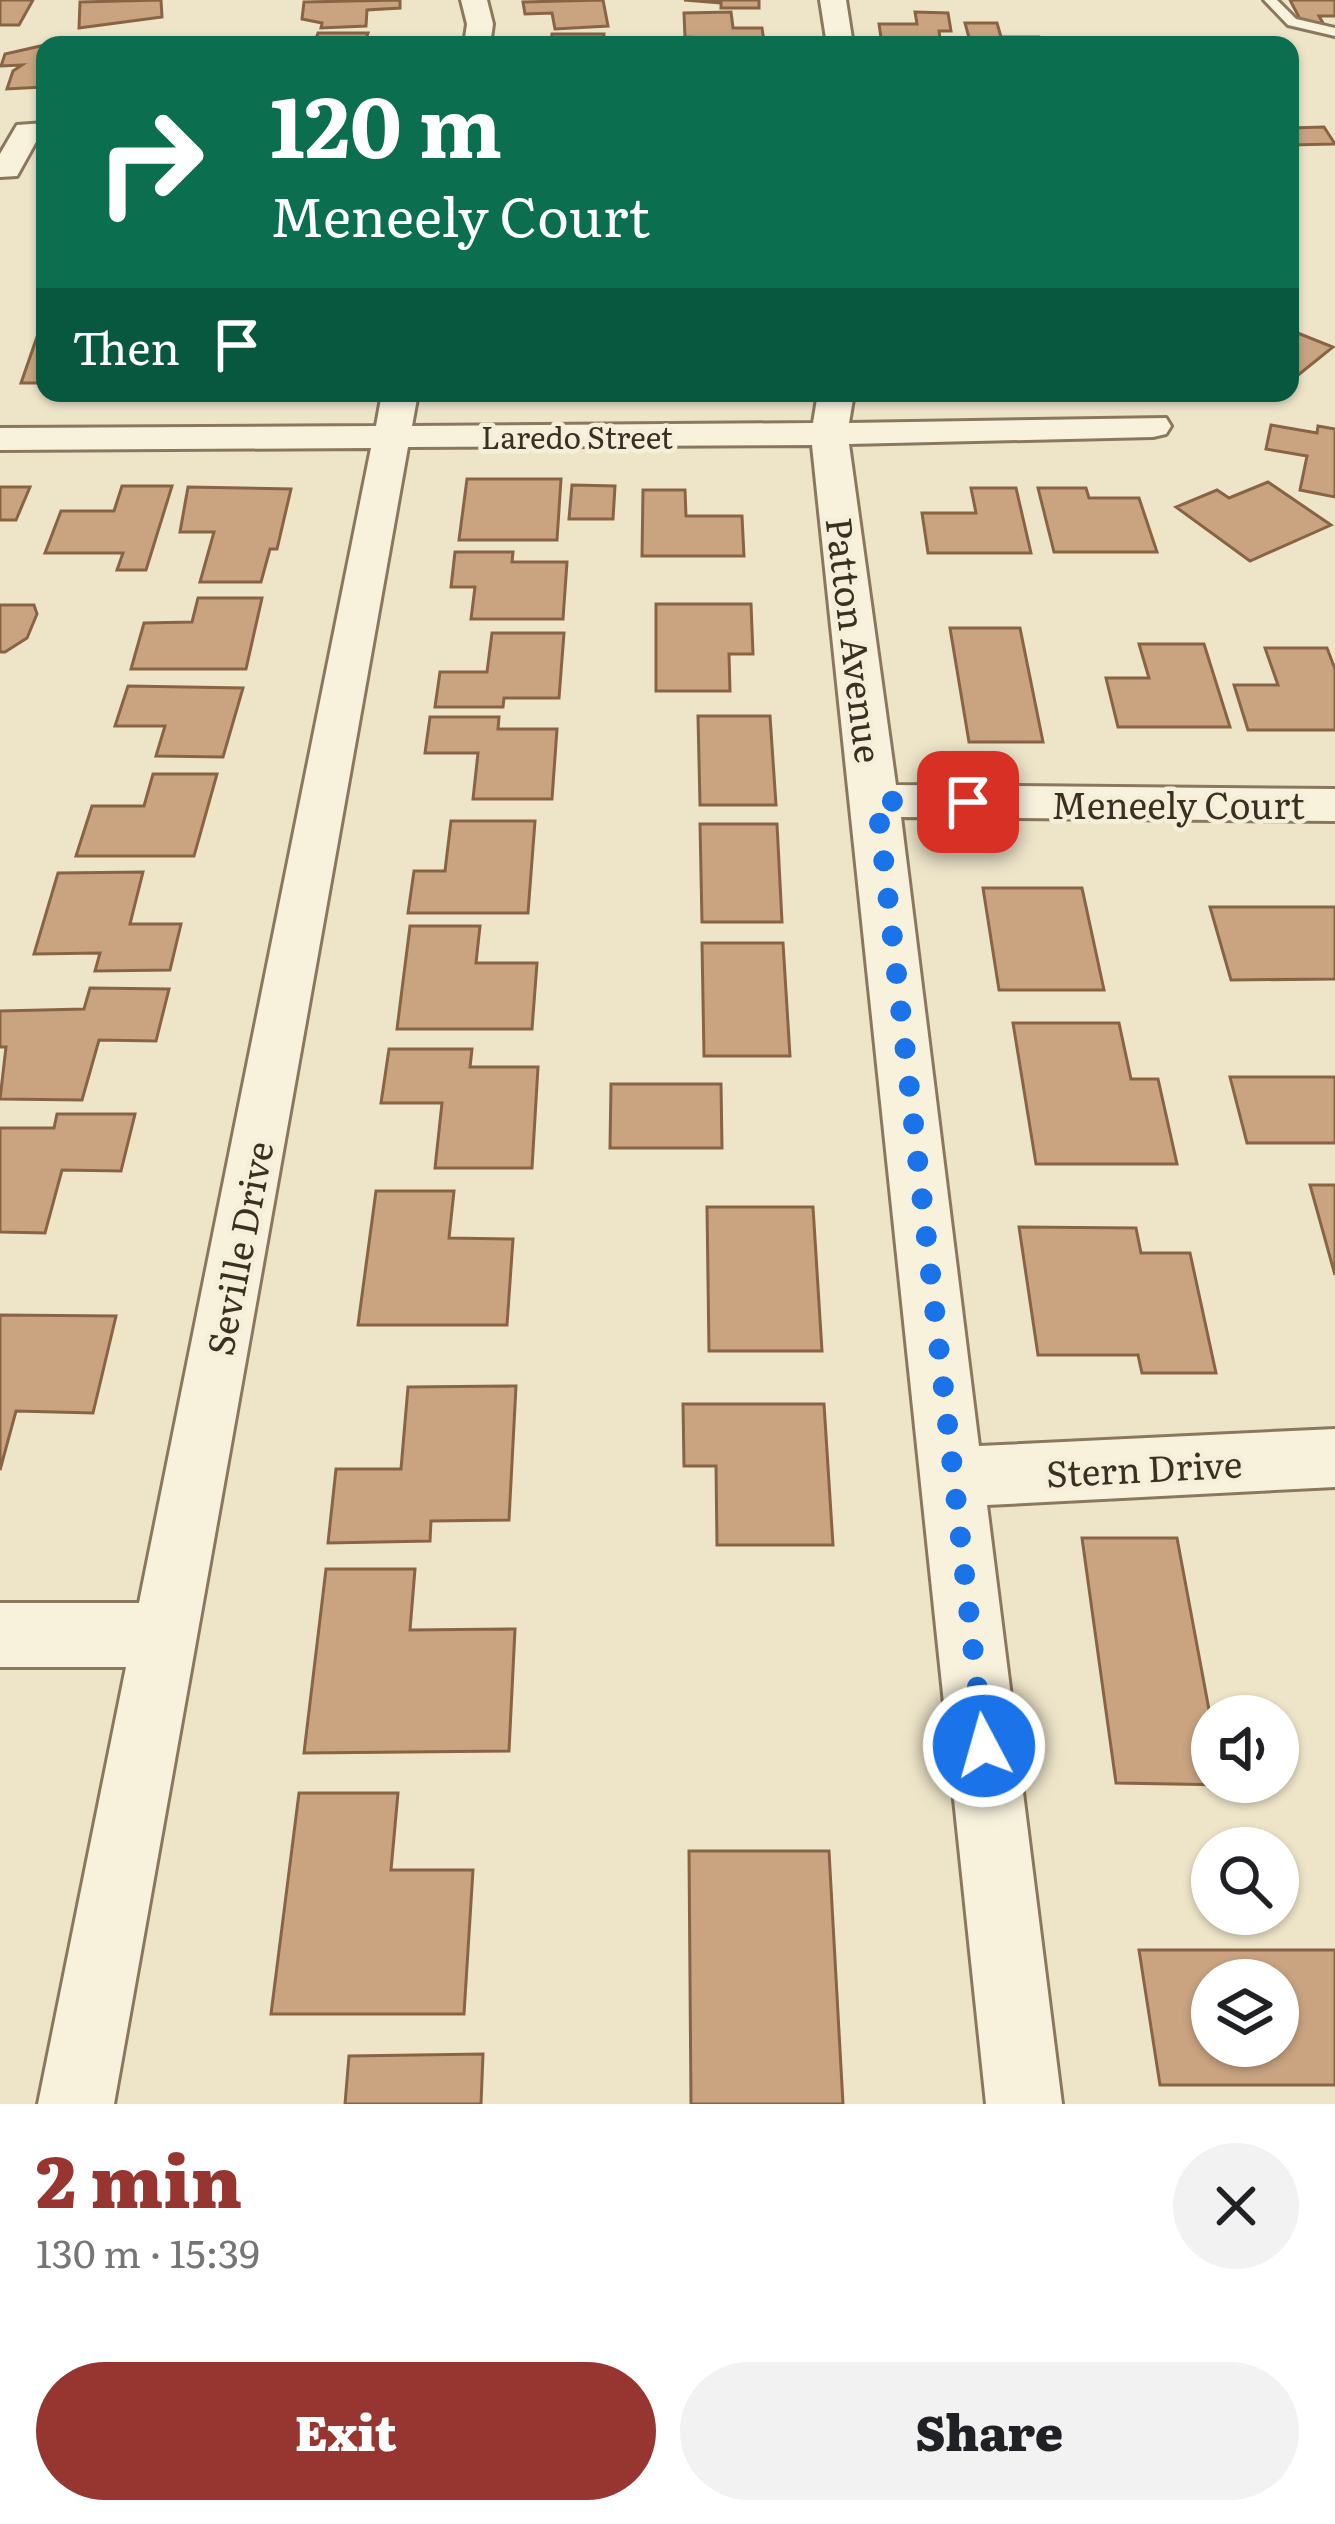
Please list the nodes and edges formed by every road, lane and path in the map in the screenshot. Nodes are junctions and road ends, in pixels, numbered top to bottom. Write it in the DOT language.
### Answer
graph roads {
  1 [pos="474,0"];
  2 [pos="833,0"];
  3 [pos="1270,0"];
  4 [pos="1335,32"];
  5 [pos="478,36"];
  6 [pos="839,36"];
  7 [pos="36,131"];
  8 [pos="6,170"];
  9 [pos="832,414"];
  10 [pos="395,415"];
  11 [pos="1153,426"];
  12 [pos="0,439"];
  13 [pos="877,801"];
  14 [pos="1335,805"];
  15 [pos="1335,1457"];
  16 [pos="953,1477"];
  17 [pos="0,1635"];
  18 [pos="166,1635"];
  19 [pos="76,2104"];
  20 [pos="1024,2104"];
  1 -- 5 [label="street"];
  2 -- 6 [label="street"];
  3 -- 4 [label="lane"];
  7 -- 8 [label="street"];
  9 -- 10 [label="street, Laredo Street"];
  9 -- 11 [label="street, Laredo Street"];
  9 -- 13 [label="street, Patton Avenue"];
  10 -- 12 [label="street, Laredo Street"];
  10 -- 18 [label="street, Seville Drive"];
  13 -- 14 [label="street, Meneely Court"];
  13 -- 16 [label="street, Patton Avenue"];
  15 -- 16 [label="street, Stern Drive"];
  16 -- 20 [label="street, Patton Avenue"];
  17 -- 18 [label="street"];
  18 -- 19 [label="street, Seville Drive"];
}
